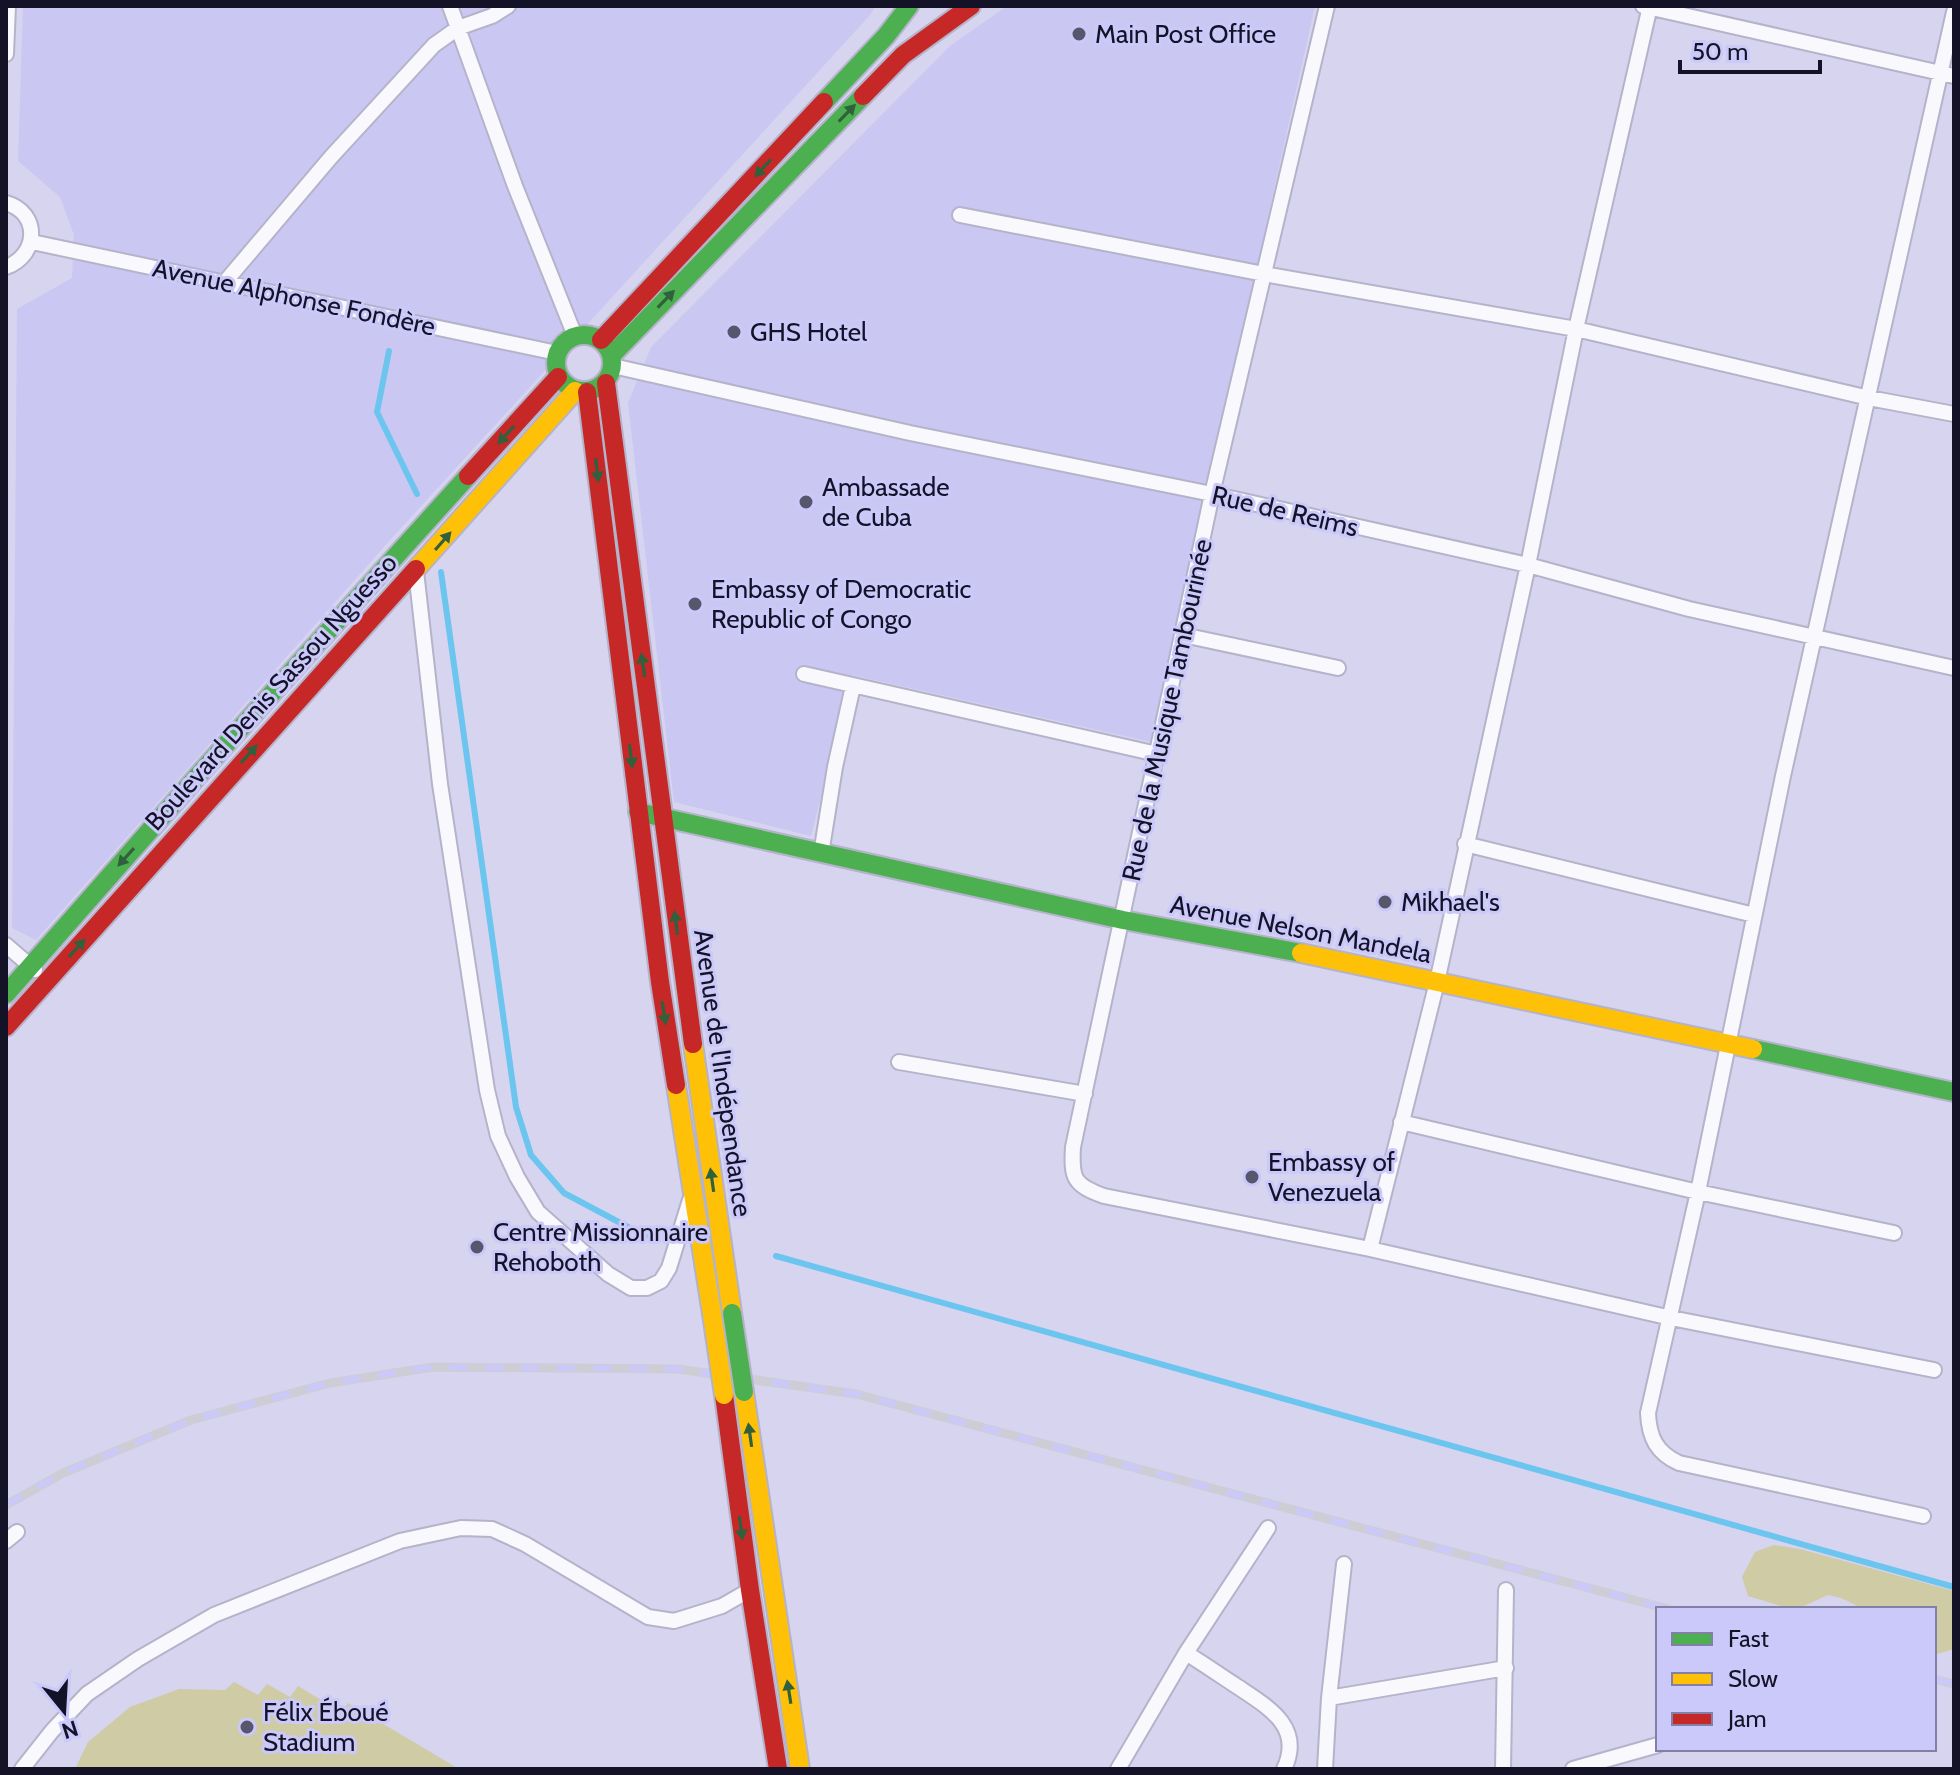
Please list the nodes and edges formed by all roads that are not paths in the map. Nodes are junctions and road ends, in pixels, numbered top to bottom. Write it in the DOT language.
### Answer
graph roads {
  1 [pos="8,6"];
  2 [pos="450,6"];
  3 [pos="508,6"];
  4 [pos="909,6"];
  5 [pos="971,6"];
  6 [pos="1327,6"];
  7 [pos="1648,7"];
  8 [pos="1954,12"];
  9 [pos="458,28"];
  10 [pos="6,54"];
  11 [pos="1947,75"];
  12 [pos="6,203"];
  13 [pos="960,215"];
  14 [pos="32,242"];
  15 [pos="6,267"];
  16 [pos="1264,274"];
  17 [pos="225,282"];
  18 [pos="1576,329"];
  19 [pos="575,336"];
  20 [pos="557,353"];
  21 [pos="608,361"];
  22 [pos="558,377"];
  23 [pos="581,392"];
  24 [pos="1869,398"];
  25 [pos="1954,414"];
  26 [pos="1212,494"];
  27 [pos="1528,565"];
  28 [pos="416,571"];
  29 [pos="1183,635"];
  30 [pos="1814,638"];
  31 [pos="1338,668"];
  32 [pos="1954,668"];
  33 [pos="804,674"];
  34 [pos="853,686"];
  35 [pos="1157,754"];
  36 [pos="638,812"];
  37 [pos="663,816"];
  38 [pos="1465,844"];
  39 [pos="821,854"];
  40 [pos="1754,915"];
  41 [pos="1123,920"];
  42 [pos="6,945"];
  43 [pos="30,966"];
  44 [pos="48,980"];
  45 [pos="1437,982"];
  46 [pos="6,994"];
  47 [pos="6,1027"];
  48 [pos="1728,1044"];
  49 [pos="899,1062"];
  50 [pos="1954,1092"];
  51 [pos="1085,1094"];
  52 [pos="1401,1122"];
  53 [pos="692,1191"];
  54 [pos="1698,1192"];
  55 [pos="1894,1233"];
  56 [pos="1370,1249"];
  57 [pos="1671,1318"];
  58 [pos="1934,1370"];
  59 [pos="1923,1516"];
  60 [pos="1268,1528"];
  61 [pos="1344,1564"];
  62 [pos="750,1590"];
  63 [pos="1506,1590"];
  64 [pos="1186,1653"];
  65 [pos="1506,1668"];
  66 [pos="1329,1698"];
  67 [pos="1656,1746"];
  68 [pos="22,1769"];
  69 [pos="778,1769"];
  70 [pos="800,1769"];
  71 [pos="1118,1769"];
  72 [pos="1284,1769"];
  73 [pos="1325,1769"];
  74 [pos="1503,1769"];
  75 [pos="1573,1769"];
  1 -- 10 [label="street"];
  2 -- 9 [label="street"];
  3 -- 9 [label="street"];
  4 -- 21 [label="main road, one-way"];
  21 -- 5 [label="main road, one-way"];
  6 -- 16 [label="street, Rue de la Musique Tambourinée"];
  7 -- 11 [label="street"];
  7 -- 18 [label="street"];
  8 -- 11 [label="street"];
  9 -- 17 [label="street"];
  9 -- 19 [label="street"];
  11 -- 24 [label="street"];
  12 -- 14 [label="street"];
  13 -- 16 [label="street"];
  14 -- 15 [label="street"];
  14 -- 17 [label="street, Avenue Alphonse Fondère"];
  16 -- 18 [label="street"];
  16 -- 26 [label="street, Rue de la Musique Tambourinée"];
  17 -- 20 [label="street, Avenue Alphonse Fondère"];
  18 -- 24 [label="street"];
  18 -- 27 [label="street"];
  19 -- 20 [label="main road"];
  19 -- 21 [label="main road"];
  20 -- 22 [label="main road"];
  21 -- 23 [label="main road"];
  21 -- 26 [label="street, Rue de Reims"];
  37 -- 21 [label="main road, Avenue de l'Indépendance, one-way"];
  22 -- 23 [label="main road"];
  22 -- 43 [label="main road, Boulevard Denis Sassou Nguesso, one-way"];
  28 -- 23 [label="main road, Boulevard Denis Sassou Nguesso, one-way"];
  23 -- 36 [label="main road, Avenue de l'Indépendance, one-way"];
  24 -- 25 [label="street"];
  24 -- 30 [label="street"];
  26 -- 27 [label="street, Rue de Reims"];
  26 -- 29 [label="street, Rue de la Musique Tambourinée"];
  27 -- 30 [label="street, Rue de Reims"];
  27 -- 38 [label="street"];
  44 -- 28 [label="main road, Boulevard Denis Sassou Nguesso, one-way"];
  28 -- 53 [label="street"];
  29 -- 31 [label="street"];
  29 -- 35 [label="street, Rue de la Musique Tambourinée"];
  30 -- 32 [label="street, Rue de Reims"];
  30 -- 40 [label="street"];
  33 -- 34 [label="street"];
  34 -- 35 [label="street"];
  34 -- 39 [label="street"];
  35 -- 41 [label="street, Rue de la Musique Tambourinée"];
  36 -- 37 [label="main road, Avenue Nelson Mandela"];
  36 -- 53 [label="main road, Avenue de l'Indépendance, one-way"];
  37 -- 39 [label="main road, Avenue Nelson Mandela"];
  70 -- 37 [label="main road, Avenue de l'Indépendance, one-way, bridge"];
  38 -- 40 [label="street"];
  38 -- 45 [label="street"];
  39 -- 41 [label="main road, Avenue Nelson Mandela"];
  40 -- 48 [label="street"];
  41 -- 45 [label="main road, Avenue Nelson Mandela"];
  41 -- 51 [label="street, Rue de la Musique Tambourinée"];
  42 -- 43 [label="street"];
  43 -- 44 [label="street"];
  43 -- 46 [label="main road, Boulevard Denis Sassou Nguesso"];
  44 -- 47 [label="main road, Boulevard Denis Sassou Nguesso"];
  45 -- 48 [label="main road, Avenue Nelson Mandela"];
  45 -- 52 [label="street"];
  48 -- 50 [label="main road, Avenue Nelson Mandela"];
  48 -- 54 [label="street"];
  49 -- 51 [label="street"];
  51 -- 56 [label="street, Rue de la Musique Tambourinée"];
  52 -- 54 [label="street"];
  52 -- 56 [label="street"];
  53 -- 62 [label="main road, Avenue de l'Indépendance, one-way, bridge"];
  54 -- 55 [label="street"];
  54 -- 57 [label="street"];
  56 -- 57 [label="street"];
  57 -- 58 [label="street"];
  57 -- 59 [label="street"];
  60 -- 64 [label="street"];
  61 -- 66 [label="street"];
  62 -- 68 [label="street"];
  62 -- 69 [label="main road, Avenue de l'Indépendance"];
  63 -- 65 [label="street"];
  64 -- 71 [label="street"];
  64 -- 72 [label="street"];
  65 -- 66 [label="street"];
  65 -- 74 [label="street"];
  66 -- 73 [label="street"];
  67 -- 75 [label="street"];
}
